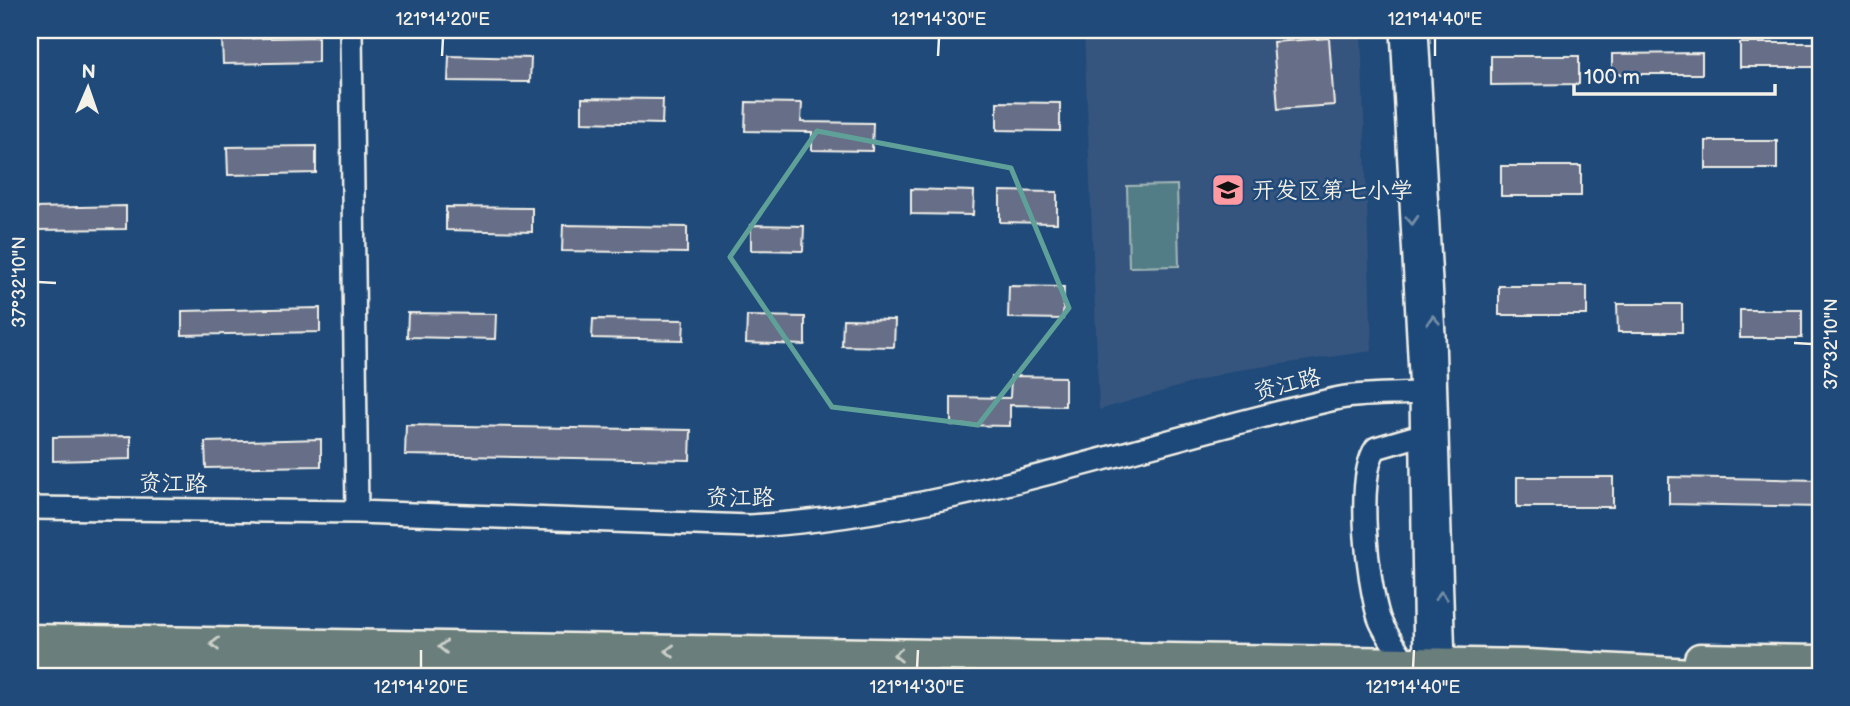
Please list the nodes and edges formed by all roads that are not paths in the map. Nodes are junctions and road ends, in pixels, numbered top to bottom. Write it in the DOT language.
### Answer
graph roads {
  1 [pos="351,30"];
  2 [pos="1402,30"];
  3 [pos="1418,30"];
  4 [pos="1428,392"];
  5 [pos="1421,435"];
  6 [pos="30,508"];
  7 [pos="357,512"];
  8 [pos="30,640"];
  9 [pos="1820,660"];
  10 [pos="30,663"];
  11 [pos="1528,664"];
  12 [pos="1425,665"];
  13 [pos="925,676"];
  14 [pos="1729,676"];
  1 -- 7 [label="street"];
  2 -- 4 [label="street, one-way"];
  4 -- 3 [label="street, one-way"];
  4 -- 5 [label="street"];
  4 -- 7 [label="street, 资江路"];
  12 -- 4 [label="street, one-way"];
  5 -- 12 [label="street"];
  5 -- 12 [label="street"];
  6 -- 7 [label="street, 资江路"];
  12 -- 8 [label="highway, one-way"];
  9 -- 11 [label="highway"];
  10 -- 13 [label="highway"];
  11 -- 12 [label="highway"];
  11 -- 14 [label="highway"];
}
